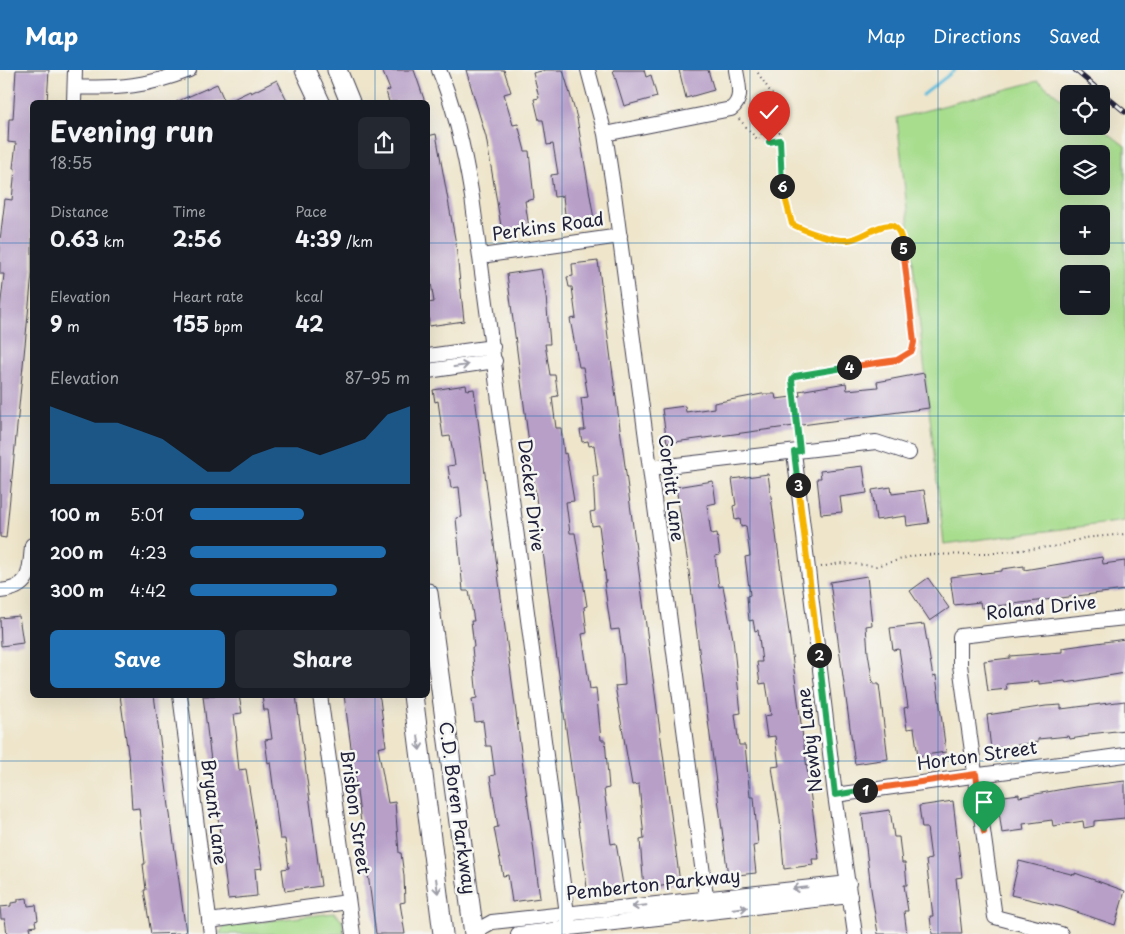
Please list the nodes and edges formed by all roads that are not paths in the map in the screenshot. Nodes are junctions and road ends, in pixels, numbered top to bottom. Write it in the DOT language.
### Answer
graph roads {
  1 [pos="75,70"];
  2 [pos="189,70"];
  3 [pos="305,70"];
  4 [pos="337,70"];
  5 [pos="439,70"];
  6 [pos="588,70"];
  7 [pos="736,70"];
  8 [pos="75,87"];
  9 [pos="74,100"];
  10 [pos="319,100"];
  11 [pos="349,100"];
  12 [pos="605,134"];
  13 [pos="620,236"];
  14 [pos="481,256"];
  15 [pos="494,354"];
  16 [pos="430,356"];
  17 [pos="430,370"];
  18 [pos="797,452"];
  19 [pos="908,453"];
  20 [pos="650,468"];
  21 [pos="30,564"];
  22 [pos="4,591"];
  23 [pos="430,608"];
  24 [pos="1125,618"];
  25 [pos="180,698"];
  26 [pos="320,698"];
  27 [pos="412,698"];
  28 [pos="1125,755"];
  29 [pos="976,774"];
  30 [pos="835,795"];
  31 [pos="849,889"];
  32 [pos="348,902"];
  33 [pos="707,905"];
  34 [pos="567,914"];
  35 [pos="210,927"];
  36 [pos="569,929"];
  37 [pos="472,933"];
  38 [pos="353,934"];
  39 [pos="443,934"];
  40 [pos="518,934"];
  41 [pos="856,934"];
  42 [pos="1061,934"];
  1 -- 8 [label="street"];
  2 -- 8 [label="street"];
  3 -- 10 [label="street"];
  4 -- 11 [label="street"];
  5 -- 14 [label="street, Decker Drive"];
  6 -- 12 [label="street, Corbitt Lane"];
  7 -- 12 [label="street"];
  8 -- 9 [label="street"];
  12 -- 13 [label="street, Corbitt Lane"];
  13 -- 14 [label="street, Perkins Road"];
  13 -- 20 [label="street, Corbitt Lane"];
  14 -- 15 [label="street, Decker Drive"];
  15 -- 16 [label="street"];
  17 -- 15 [label="street, one-way"];
  15 -- 34 [label="street, Decker Drive"];
  18 -- 19 [label="street"];
  18 -- 20 [label="street"];
  18 -- 30 [label="street, Newby Lane"];
  20 -- 33 [label="street, Corbitt Lane"];
  21 -- 22 [label="street"];
  23 -- 37 [label="street, C.D. Boren Parkway"];
  24 -- 29 [label="street, Roland Drive"];
  25 -- 35 [label="street, Bryant Lane"];
  26 -- 32 [label="street, Brisbon Street"];
  27 -- 39 [label="street, C.D. Boren Parkway, one-way"];
  28 -- 29 [label="street, Horton Street"];
  29 -- 30 [label="street, Horton Street"];
  29 -- 42 [label="street"];
  30 -- 31 [label="street, Newby Lane"];
  31 -- 33 [label="street, Pemberton Parkway"];
  31 -- 41 [label="street, Newby Lane"];
  32 -- 35 [label="street"];
  32 -- 38 [label="street, Brisbon Street"];
  33 -- 34 [label="street, Pemberton Parkway, one-way"];
  33 -- 36 [label="street, Pemberton Parkway"];
  34 -- 36 [label="street, Decker Drive"];
  34 -- 37 [label="street, Pemberton Parkway"];
  36 -- 40 [label="street, Pemberton Parkway"];
}
